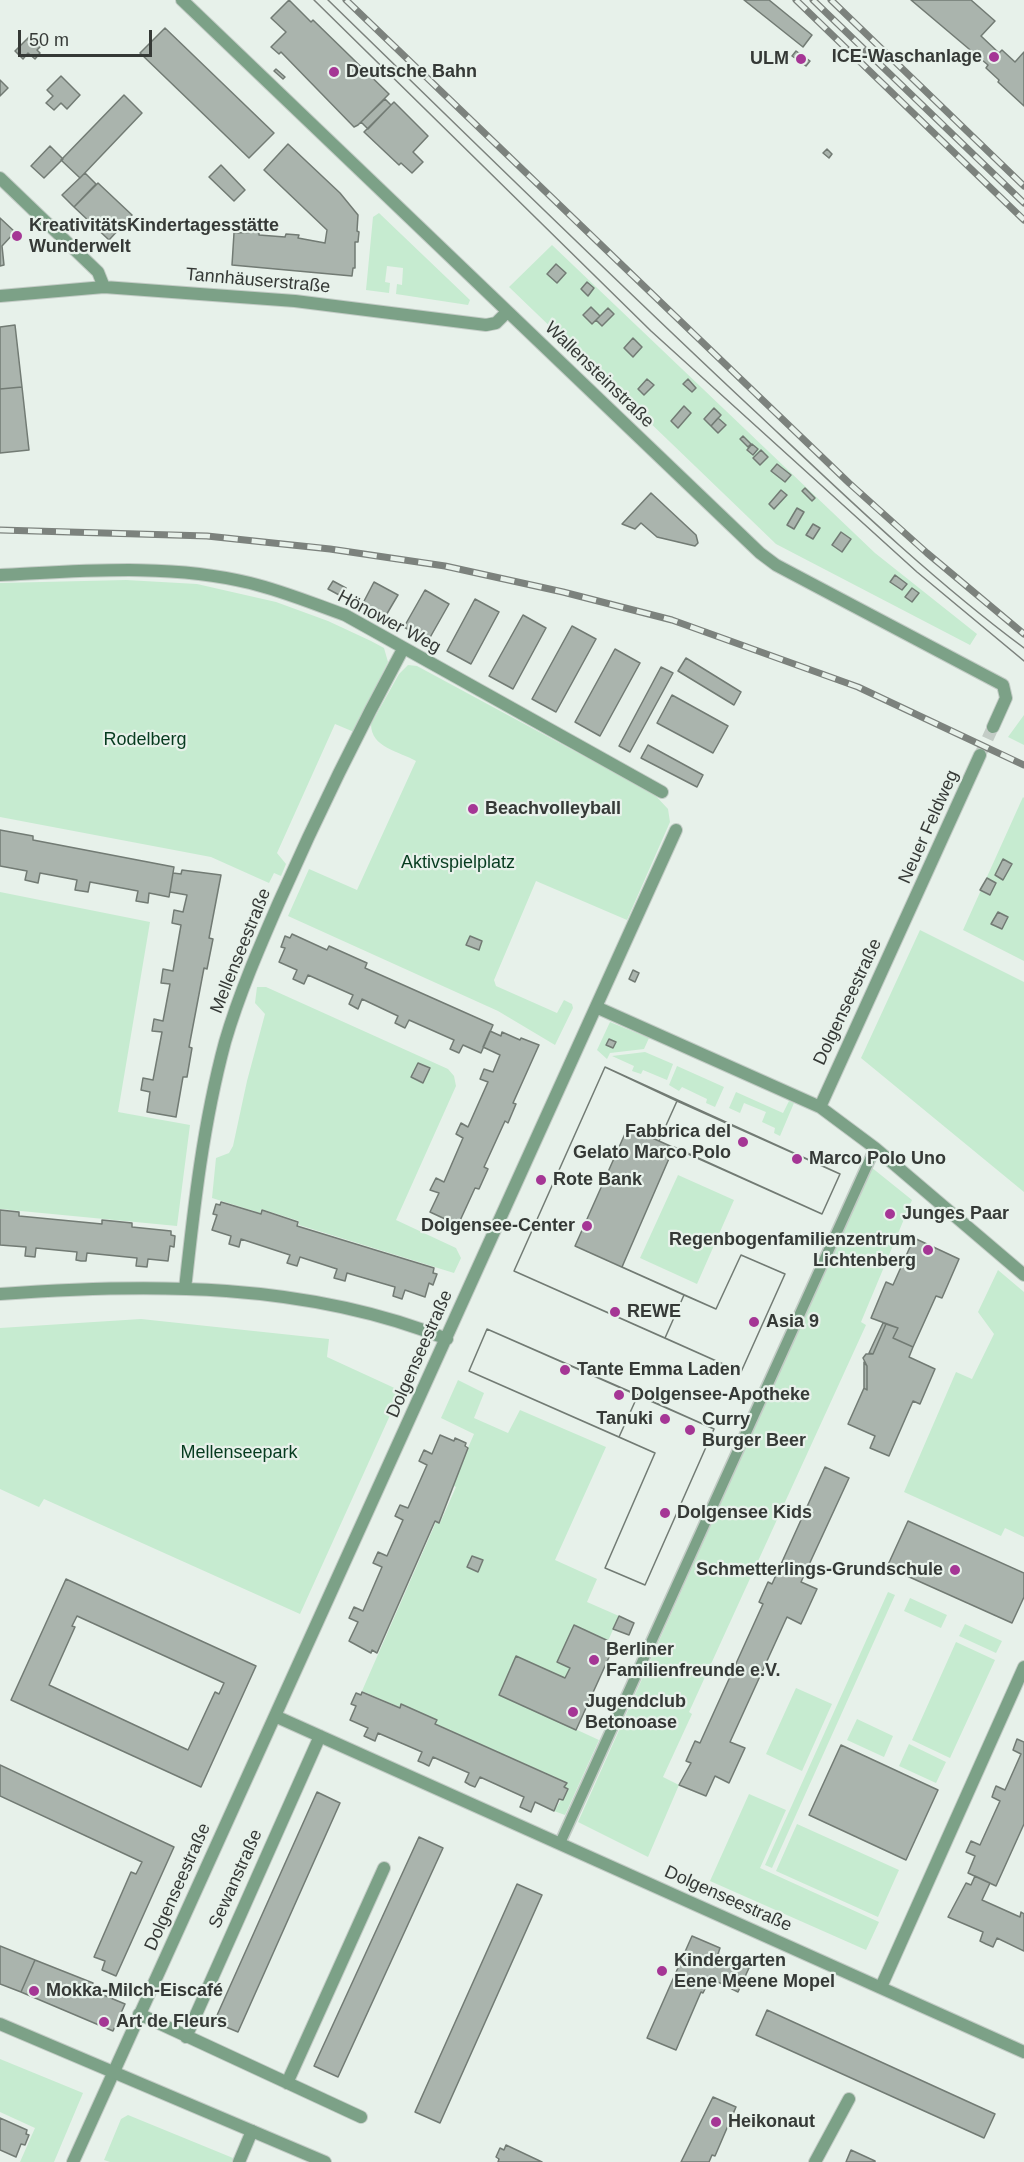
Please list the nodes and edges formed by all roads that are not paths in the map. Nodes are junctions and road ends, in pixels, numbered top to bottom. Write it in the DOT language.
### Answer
graph roads {
  1 [pos="182,0"];
  2 [pos="0,178"];
  3 [pos="104,287"];
  4 [pos="0,296"];
  5 [pos="507,312"];
  6 [pos="0,574"];
  7 [pos="403,649"];
  8 [pos="993,727"];
  9 [pos="980,755"];
  10 [pos="663,792"];
  11 [pos="676,830"];
  12 [pos="910,913"];
  13 [pos="596,1007"];
  14 [pos="820,1107"];
  15 [pos="875,1148"];
  16 [pos="1024,1275"];
  17 [pos="185,1289"];
  18 [pos="0,1294"];
  19 [pos="447,1339"];
  20 [pos="1024,1667"];
  21 [pos="275,1716"];
  22 [pos="320,1736"];
  23 [pos="560,1842"];
  24 [pos="384,1868"];
  25 [pos="881,1987"];
  26 [pos="139,2014"];
  27 [pos="0,2024"];
  28 [pos="186,2037"];
  29 [pos="1024,2052"];
  30 [pos="112,2072"];
  31 [pos="287,2083"];
  32 [pos="849,2099"];
  33 [pos="361,2117"];
  34 [pos="252,2131"];
  35 [pos="74,2162"];
  36 [pos="239,2162"];
  37 [pos="325,2162"];
  38 [pos="815,2162"];
  1 -- 5 [label="street, Wallensteinstraße"];
  2 -- 3 [label="street"];
  3 -- 4 [label="street, Tannhäuserstraße"];
  3 -- 5 [label="street, Tannhäuserstraße"];
  5 -- 8 [label="street, Wallensteinstraße"];
  6 -- 7 [label="street, Hönower Weg"];
  7 -- 10 [label="street, Hönower Weg"];
  7 -- 17 [label="street, Mellenseestraße"];
  9 -- 12 [label="street, Neuer Feldweg"];
  11 -- 13 [label="street, Dolgenseestraße"];
  12 -- 14 [label="street, Dolgenseestraße"];
  13 -- 14 [label="street"];
  13 -- 19 [label="street, Dolgenseestraße"];
  14 -- 15 [label="street"];
  15 -- 16 [label="street"];
  15 -- 23 [label="street"];
  17 -- 18 [label="street"];
  17 -- 19 [label="street"];
  19 -- 21 [label="street, Dolgenseestraße"];
  20 -- 25 [label="street"];
  21 -- 22 [label="street, Dolgenseestraße"];
  21 -- 26 [label="street, Dolgenseestraße"];
  22 -- 23 [label="street, Dolgenseestraße"];
  22 -- 28 [label="street, Sewanstraße"];
  23 -- 25 [label="street, Dolgenseestraße"];
  24 -- 31 [label="street"];
  25 -- 29 [label="street, Dolgenseestraße"];
  26 -- 28 [label="street"];
  26 -- 30 [label="street, Dolgenseestraße"];
  27 -- 30 [label="street"];
  28 -- 31 [label="street"];
  30 -- 34 [label="street"];
  30 -- 35 [label="street"];
  31 -- 33 [label="street"];
  32 -- 38 [label="street"];
  34 -- 36 [label="street"];
  34 -- 37 [label="street"];
}
